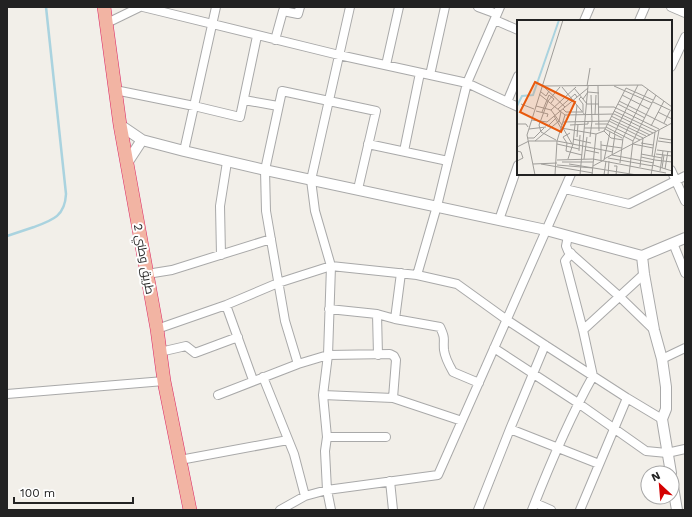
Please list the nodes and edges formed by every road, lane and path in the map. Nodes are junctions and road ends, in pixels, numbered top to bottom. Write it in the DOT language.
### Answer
graph roads {
  1 [pos="104,7"];
  2 [pos="142,7"];
  3 [pos="216,7"];
  4 [pos="300,7"];
  5 [pos="350,7"];
  6 [pos="399,7"];
  7 [pos="445,7"];
  8 [pos="478,7"];
  9 [pos="590,7"];
  10 [pos="645,7"];
  11 [pos="671,7"];
  12 [pos="685,13"];
  13 [pos="498,14"];
  14 [pos="584,20"];
  15 [pos="639,20"];
  16 [pos="105,24"];
  17 [pos="212,24"];
  18 [pos="517,29"];
  19 [pos="257,36"];
  20 [pos="685,37"];
  21 [pos="275,40"];
  22 [pos="339,55"];
  23 [pos="386,65"];
  24 [pos="672,65"];
  25 [pos="420,73"];
  26 [pos="430,75"];
  27 [pos="517,78"];
  28 [pos="467,83"];
  29 [pos="115,90"];
  30 [pos="244,100"];
  31 [pos="329,100"];
  32 [pos="507,102"];
  33 [pos="194,106"];
  34 [pos="278,106"];
  35 [pos="517,106"];
  36 [pos="120,125"];
  37 [pos="142,140"];
  38 [pos="368,144"];
  39 [pos="184,151"];
  40 [pos="404,151"];
  41 [pos="448,161"];
  42 [pos="227,162"];
  43 [pos="127,163"];
  44 [pos="517,168"];
  45 [pos="265,170"];
  46 [pos="672,172"];
  47 [pos="571,175"];
  48 [pos="685,176"];
  49 [pos="311,180"];
  50 [pos="676,180"];
  51 [pos="565,188"];
  52 [pos="358,189"];
  53 [pos="685,201"];
  54 [pos="437,206"];
  55 [pos="500,220"];
  56 [pos="546,230"];
  57 [pos="568,236"];
  58 [pos="685,238"];
  59 [pos="272,239"];
  60 [pos="673,243"];
  61 [pos="221,254"];
  62 [pos="571,254"];
  63 [pos="642,256"];
  64 [pos="331,266"];
  65 [pos="401,273"];
  66 [pos="685,273"];
  67 [pos="147,274"];
  68 [pos="644,274"];
  69 [pos="417,275"];
  70 [pos="278,283"];
  71 [pos="620,297"];
  72 [pos="226,305"];
  73 [pos="329,309"];
  74 [pos="377,314"];
  75 [pos="395,319"];
  76 [pos="507,320"];
  77 [pos="157,330"];
  78 [pos="583,330"];
  79 [pos="654,330"];
  80 [pos="238,337"];
  81 [pos="545,345"];
  82 [pos="494,348"];
  83 [pos="685,348"];
  84 [pos="160,352"];
  85 [pos="328,355"];
  86 [pos="378,355"];
  87 [pos="662,359"];
  88 [pos="298,364"];
  89 [pos="533,373"];
  90 [pos="593,376"];
  91 [pos="263,377"];
  92 [pos="253,380"];
  93 [pos="164,381"];
  94 [pos="479,383"];
  95 [pos="7,394"];
  96 [pos="218,395"];
  97 [pos="323,395"];
  98 [pos="393,398"];
  99 [pos="627,398"];
  100 [pos="578,403"];
  101 [pos="662,419"];
  102 [pos="462,422"];
  103 [pos="615,428"];
  104 [pos="510,429"];
  105 [pos="327,437"];
  106 [pos="386,437"];
  107 [pos="288,440"];
  108 [pos="558,447"];
  109 [pos="685,449"];
  110 [pos="667,453"];
  111 [pos="180,460"];
  112 [pos="599,464"];
  113 [pos="669,465"];
  114 [pos="390,481"];
  115 [pos="327,490"];
  116 [pos="305,496"];
  117 [pos="534,507"];
  118 [pos="190,510"];
  119 [pos="280,510"];
  120 [pos="331,510"];
  121 [pos="393,510"];
  122 [pos="478,510"];
  123 [pos="551,510"];
  124 [pos="580,510"];
  1 -- 16 [label="highway, طريق وطني 2"];
  2 -- 16 [label="street"];
  2 -- 17 [label="street"];
  3 -- 17 [label="street"];
  4 -- 21 [label="street"];
  5 -- 22 [label="street"];
  6 -- 23 [label="street"];
  7 -- 26 [label="street"];
  8 -- 13 [label="street"];
  9 -- 14 [label="street"];
  10 -- 15 [label="street"];
  11 -- 12 [label="street"];
  13 -- 18 [label="street"];
  13 -- 28 [label="street"];
  16 -- 29 [label="highway, طريق وطني 2"];
  17 -- 19 [label="street"];
  17 -- 33 [label="street"];
  19 -- 21 [label="street"];
  19 -- 30 [label="street"];
  20 -- 24 [label="street"];
  21 -- 22 [label="street"];
  22 -- 23 [label="street"];
  22 -- 31 [label="street"];
  23 -- 25 [label="street"];
  25 -- 26 [label="street"];
  25 -- 40 [label="street"];
  26 -- 28 [label="street"];
  27 -- 32 [label="street"];
  28 -- 32 [label="street"];
  28 -- 41 [label="street"];
  29 -- 33 [label="street"];
  29 -- 36 [label="highway, طريق وطني 2"];
  30 -- 33 [label="street"];
  30 -- 34 [label="street"];
  31 -- 34 [label="street"];
  31 -- 38 [label="street"];
  31 -- 49 [label="street"];
  32 -- 35 [label="street"];
  33 -- 39 [label="street"];
  34 -- 45 [label="street"];
  36 -- 37 [label="street"];
  36 -- 43 [label="highway, طريق وطني 2"];
  37 -- 39 [label="street"];
  37 -- 43 [label="street"];
  38 -- 40 [label="street"];
  38 -- 52 [label="street"];
  39 -- 42 [label="street"];
  40 -- 41 [label="street"];
  41 -- 54 [label="street"];
  42 -- 45 [label="street"];
  42 -- 61 [label="street"];
  43 -- 67 [label="highway, طريق وطني 2"];
  44 -- 55 [label="street"];
  45 -- 49 [label="street"];
  45 -- 59 [label="street"];
  46 -- 50 [label="street"];
  47 -- 51 [label="street"];
  48 -- 50 [label="street"];
  49 -- 52 [label="street"];
  49 -- 64 [label="street"];
  50 -- 51 [label="street"];
  50 -- 53 [label="street"];
  51 -- 56 [label="street"];
  52 -- 54 [label="street"];
  54 -- 55 [label="street"];
  54 -- 69 [label="street"];
  55 -- 56 [label="street"];
  56 -- 57 [label="street"];
  56 -- 76 [label="street"];
  57 -- 62 [label="street"];
  57 -- 63 [label="street"];
  58 -- 60 [label="street"];
  59 -- 61 [label="street"];
  59 -- 70 [label="street"];
  60 -- 63 [label="street"];
  60 -- 66 [label="street"];
  61 -- 67 [label="street"];
  62 -- 71 [label="street"];
  62 -- 78 [label="street"];
  63 -- 68 [label="street"];
  64 -- 65 [label="street"];
  64 -- 70 [label="street"];
  64 -- 73 [label="street"];
  65 -- 69 [label="street"];
  65 -- 75 [label="street"];
  67 -- 77 [label="highway, طريق وطني 2"];
  68 -- 71 [label="street"];
  68 -- 79 [label="street"];
  69 -- 76 [label="street"];
  70 -- 72 [label="street"];
  70 -- 88 [label="street"];
  71 -- 78 [label="street"];
  71 -- 79 [label="street"];
  72 -- 77 [label="street"];
  72 -- 80 [label="street"];
  73 -- 74 [label="street"];
  73 -- 85 [label="street"];
  74 -- 75 [label="street"];
  74 -- 86 [label="street"];
  75 -- 94 [label="street"];
  76 -- 81 [label="street"];
  76 -- 82 [label="street"];
  77 -- 84 [label="highway, طريق وطني 2"];
  78 -- 90 [label="street"];
  79 -- 87 [label="street"];
  80 -- 84 [label="street"];
  80 -- 92 [label="street"];
  81 -- 89 [label="street"];
  81 -- 90 [label="street"];
  82 -- 89 [label="street"];
  82 -- 94 [label="street"];
  83 -- 87 [label="street"];
  84 -- 93 [label="highway, طريق وطني 2"];
  85 -- 86 [label="street"];
  85 -- 88 [label="street"];
  85 -- 97 [label="street"];
  86 -- 98 [label="street"];
  87 -- 101 [label="street"];
  88 -- 91 [label="street"];
  89 -- 100 [label="street"];
  89 -- 104 [label="street"];
  90 -- 99 [label="street"];
  90 -- 100 [label="street"];
  91 -- 92 [label="street"];
  91 -- 107 [label="street"];
  92 -- 96 [label="street"];
  93 -- 95 [label="street"];
  93 -- 111 [label="highway, طريق وطني 2"];
  94 -- 102 [label="street"];
  97 -- 98 [label="street"];
  97 -- 105 [label="street"];
  98 -- 102 [label="street"];
  99 -- 101 [label="street"];
  99 -- 103 [label="street"];
  100 -- 103 [label="street"];
  100 -- 108 [label="street"];
  101 -- 110 [label="street"];
  102 -- 114 [label="street"];
  103 -- 110 [label="street"];
  103 -- 112 [label="street"];
  104 -- 108 [label="street"];
  104 -- 122 [label="street"];
  105 -- 106 [label="street"];
  105 -- 115 [label="street"];
  107 -- 111 [label="street"];
  107 -- 116 [label="street"];
  108 -- 112 [label="street"];
  108 -- 117 [label="street"];
  109 -- 110 [label="street"];
  110 -- 113 [label="street"];
  111 -- 118 [label="highway, طريق وطني 2"];
  112 -- 124 [label="street"];
  114 -- 115 [label="street"];
  114 -- 121 [label="street"];
  115 -- 116 [label="street"];
  115 -- 120 [label="street"];
  116 -- 119 [label="street"];
  117 -- 123 [label="street"];
}
